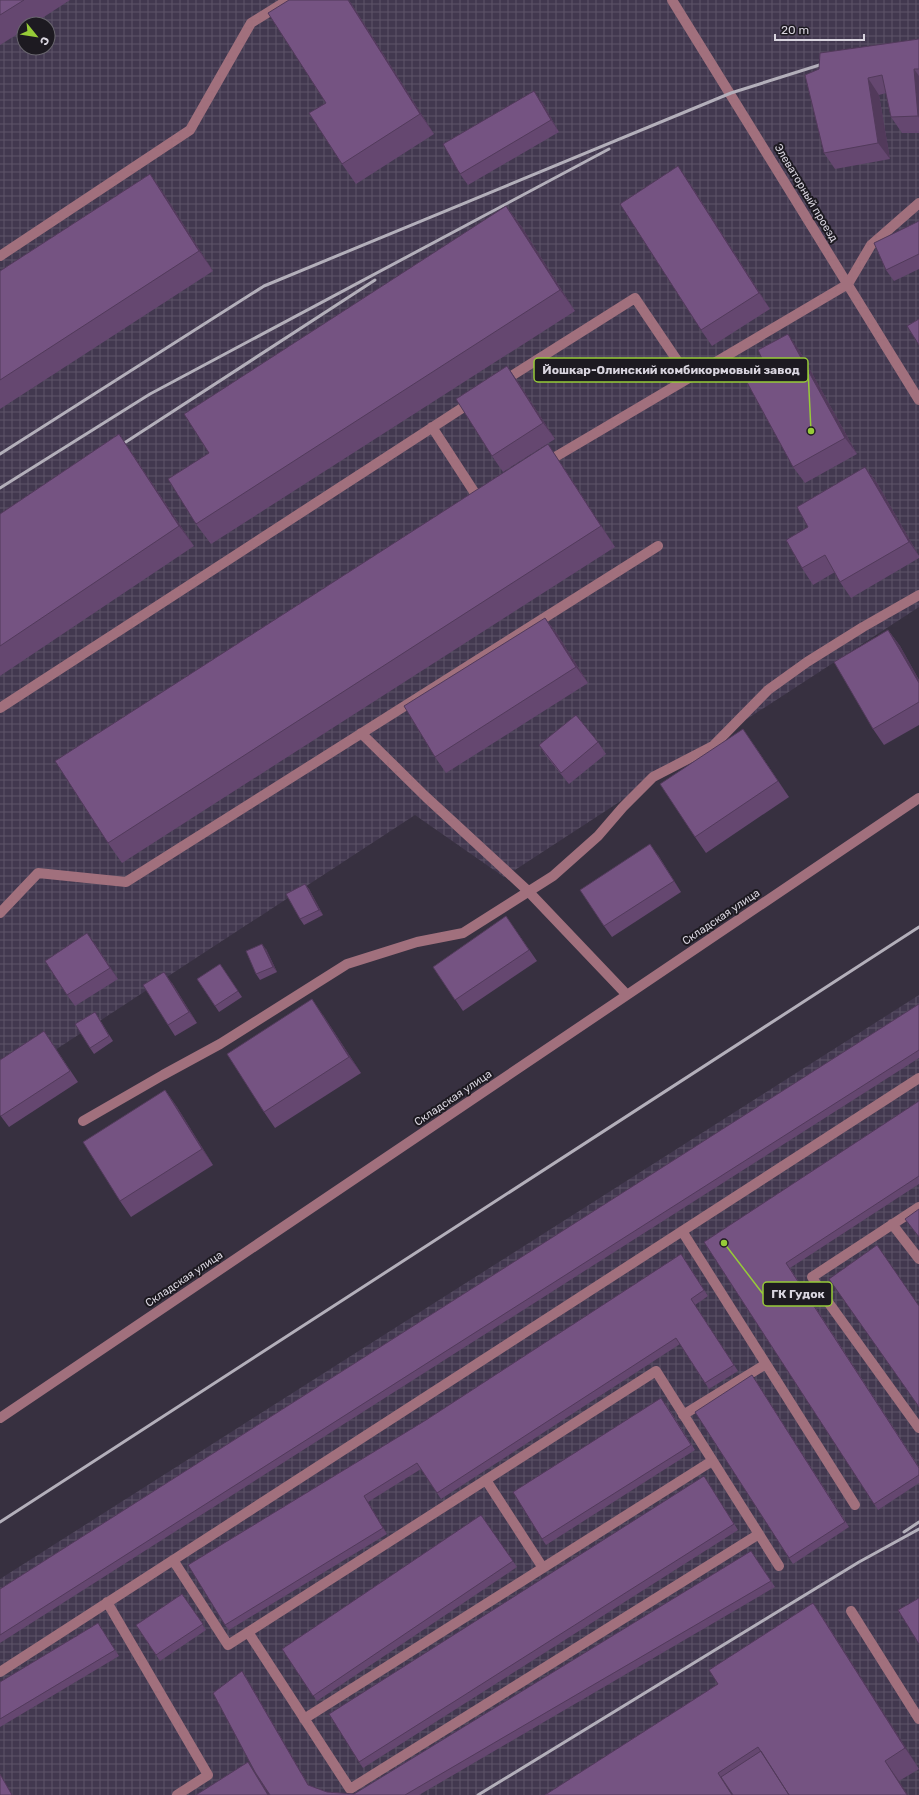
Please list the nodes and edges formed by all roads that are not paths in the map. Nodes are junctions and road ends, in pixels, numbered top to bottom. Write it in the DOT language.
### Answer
graph roads {
  1 [pos="288,0"];
  2 [pos="672,0"];
  3 [pos="919,203"];
  4 [pos="0,256"];
  5 [pos="848,284"];
  6 [pos="689,378"];
  7 [pos="919,400"];
  8 [pos="432,427"];
  9 [pos="534,469"];
  10 [pos="487,497"];
  11 [pos="658,546"];
  12 [pos="919,595"];
  13 [pos="0,708"];
  14 [pos="361,733"];
  15 [pos="919,798"];
  16 [pos="528,891"];
  17 [pos="0,913"];
  18 [pos="627,995"];
  19 [pos="919,1078"];
  20 [pos="83,1121"];
  21 [pos="919,1207"];
  22 [pos="892,1224"];
  23 [pos="682,1231"];
  24 [pos="919,1259"];
  25 [pos="766,1364"];
  26 [pos="684,1415"];
  27 [pos="0,1418"];
  28 [pos="919,1428"];
  29 [pos="712,1461"];
  30 [pos="486,1480"];
  31 [pos="855,1505"];
  32 [pos="759,1534"];
  33 [pos="173,1560"];
  34 [pos="779,1566"];
  35 [pos="543,1568"];
  36 [pos="107,1602"];
  37 [pos="851,1611"];
  38 [pos="248,1632"];
  39 [pos="0,1672"];
  40 [pos="304,1719"];
  41 [pos="919,1719"];
  42 [pos="177,1795"];
  1 -- 4 [label="street"];
  2 -- 5 [label="street, Элеваторный проезд"];
  3 -- 5 [label="street"];
  5 -- 6 [label="street"];
  5 -- 7 [label="street, Элеваторный проезд"];
  6 -- 8 [label="street"];
  6 -- 9 [label="street"];
  8 -- 10 [label="street"];
  8 -- 13 [label="street"];
  11 -- 14 [label="street"];
  12 -- 16 [label="street"];
  14 -- 16 [label="street"];
  14 -- 17 [label="street"];
  15 -- 18 [label="street, Складская улица"];
  16 -- 18 [label="street"];
  16 -- 20 [label="street"];
  18 -- 27 [label="street, Складская улица"];
  19 -- 23 [label="street"];
  21 -- 22 [label="street"];
  22 -- 24 [label="street"];
  22 -- 28 [label="street"];
  23 -- 25 [label="street"];
  23 -- 33 [label="street"];
  25 -- 26 [label="street"];
  25 -- 31 [label="street"];
  26 -- 29 [label="street"];
  26 -- 30 [label="street"];
  29 -- 32 [label="street"];
  29 -- 35 [label="street"];
  30 -- 35 [label="street"];
  30 -- 38 [label="street"];
  32 -- 34 [label="street"];
  32 -- 40 [label="street"];
  33 -- 36 [label="street"];
  33 -- 38 [label="street"];
  35 -- 40 [label="street"];
  36 -- 39 [label="street"];
  36 -- 42 [label="street"];
  37 -- 41 [label="street"];
  38 -- 40 [label="street"];
}
